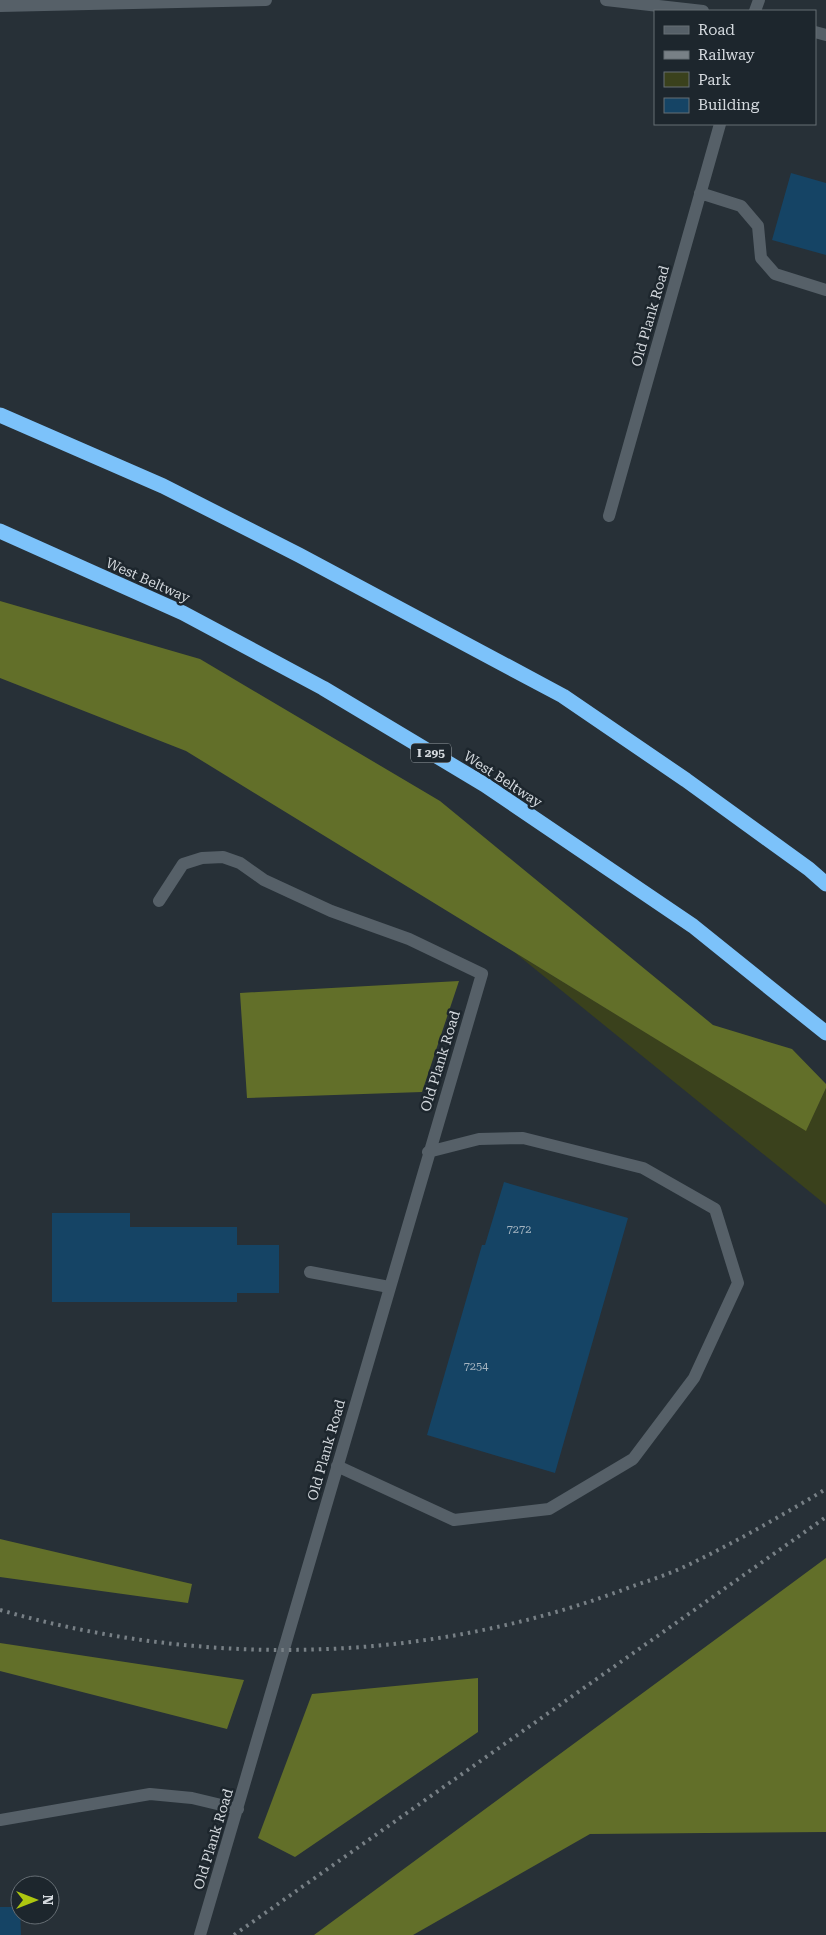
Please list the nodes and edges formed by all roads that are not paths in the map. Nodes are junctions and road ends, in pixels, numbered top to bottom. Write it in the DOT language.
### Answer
graph roads {
  1 [pos="266,0"];
  2 [pos="606,0"];
  3 [pos="0,6"];
  4 [pos="694,10"];
  5 [pos="720,125"];
  6 [pos="700,193"];
  7 [pos="826,290"];
  8 [pos="0,415"];
  9 [pos="609,516"];
  10 [pos="0,531"];
  11 [pos="826,884"];
  12 [pos="159,901"];
  13 [pos="826,1033"];
  14 [pos="428,1152"];
  15 [pos="310,1272"];
  16 [pos="389,1287"];
  17 [pos="337,1466"];
  18 [pos="238,1809"];
  19 [pos="0,1820"];
  20 [pos="200,1935"];
  1 -- 3 [label="street"];
  2 -- 4 [label="street"];
  5 -- 6 [label="street, Old Plank Road"];
  6 -- 7 [label="street"];
  6 -- 9 [label="street, Old Plank Road"];
  8 -- 11 [label="highway"];
  10 -- 13 [label="highway, West Beltway / I 295"];
  12 -- 14 [label="street, Old Plank Road"];
  14 -- 16 [label="street, Old Plank Road"];
  14 -- 17 [label="street"];
  15 -- 16 [label="street"];
  16 -- 17 [label="street, Old Plank Road"];
  17 -- 18 [label="street, Old Plank Road"];
  18 -- 19 [label="street"];
  18 -- 20 [label="street, Old Plank Road"];
}
